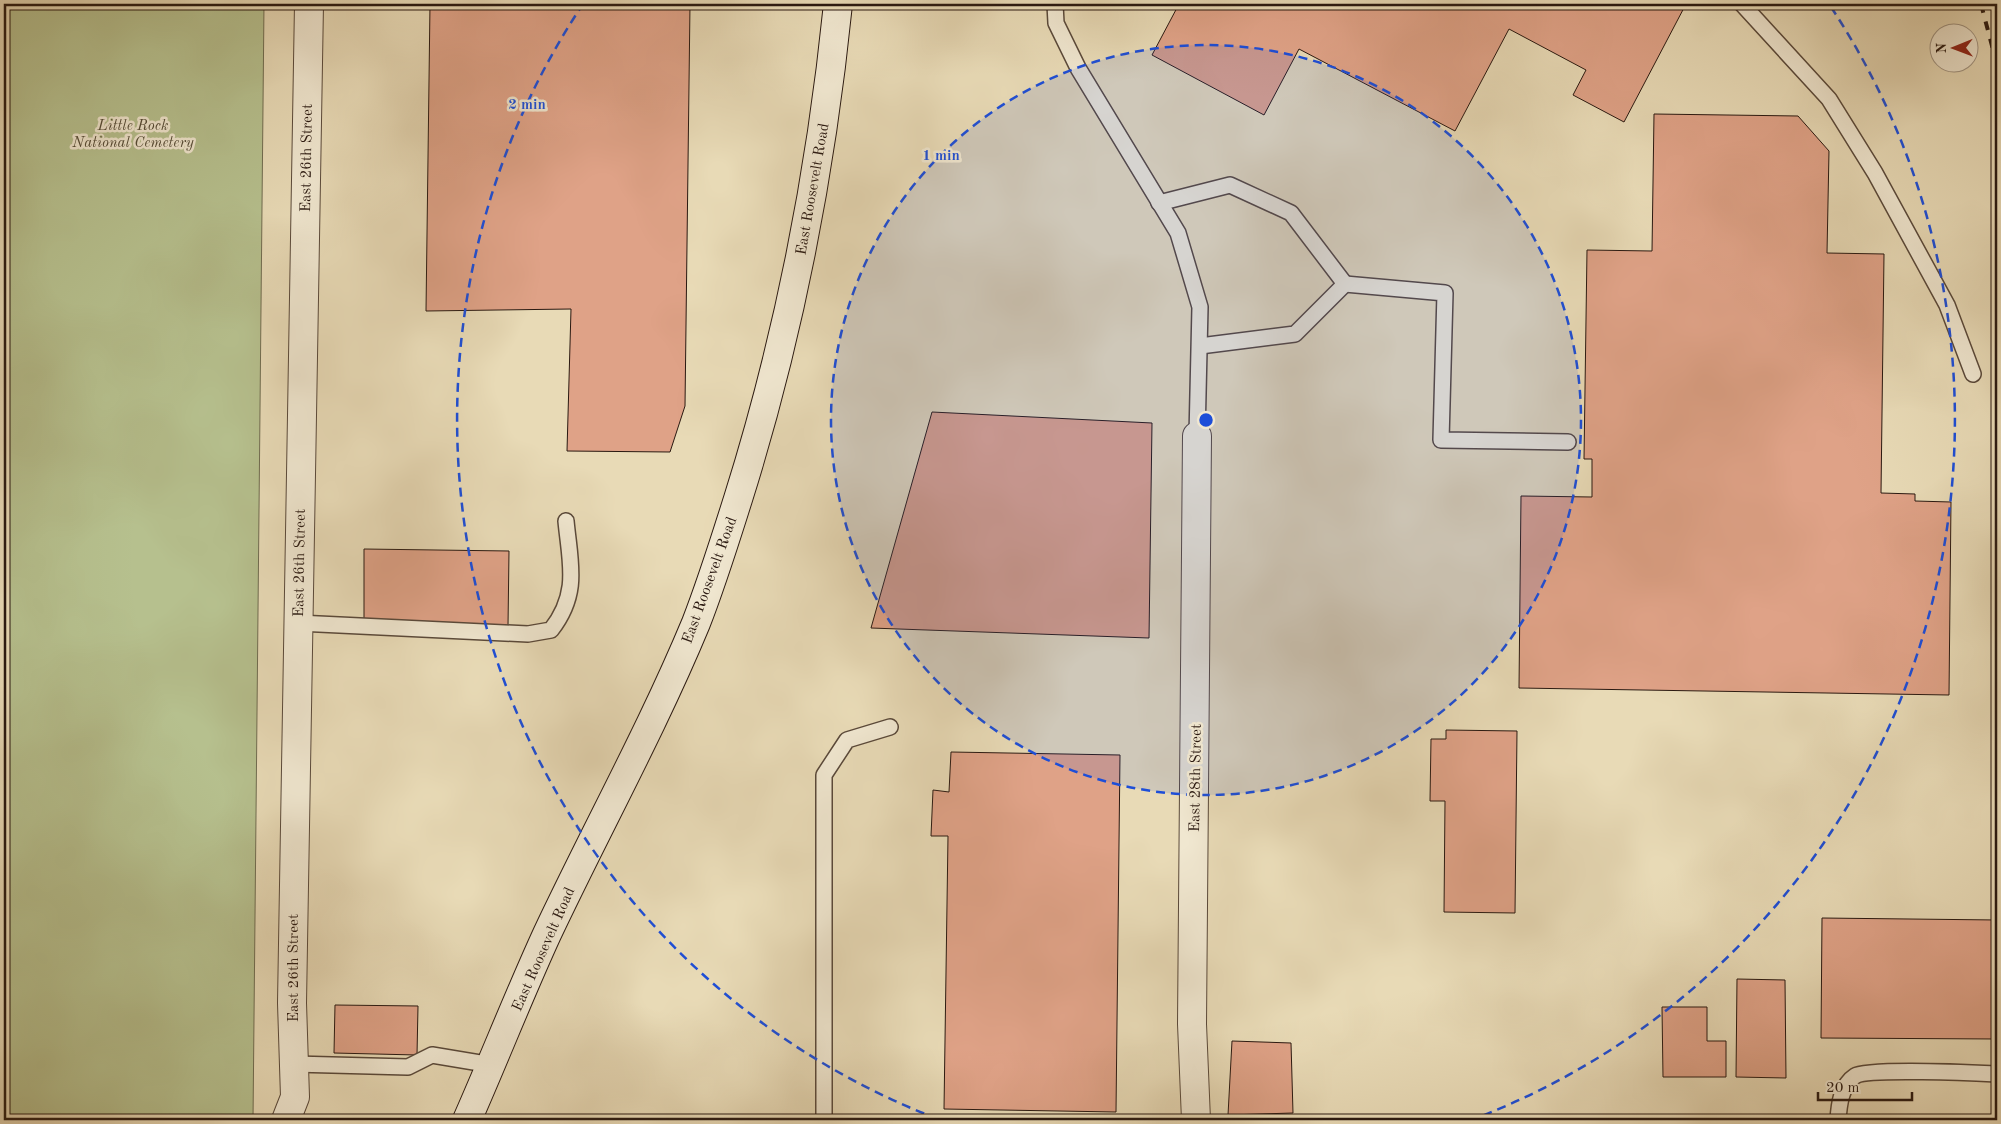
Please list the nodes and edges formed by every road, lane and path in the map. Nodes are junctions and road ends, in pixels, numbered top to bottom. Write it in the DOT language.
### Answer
graph roads {
  1 [pos="309,4"];
  2 [pos="838,4"];
  3 [pos="1055,4"];
  4 [pos="1742,4"];
  5 [pos="1159,202"];
  6 [pos="1345,284"];
  7 [pos="1200,346"];
  8 [pos="1972,374"];
  9 [pos="1197,436"];
  10 [pos="1568,442"];
  11 [pos="566,520"];
  12 [pos="298,623"];
  13 [pos="890,727"];
  14 [pos="294,1064"];
  15 [pos="492,1065"];
  16 [pos="1997,1074"];
  17 [pos="286,1120"];
  18 [pos="467,1120"];
  19 [pos="824,1120"];
  20 [pos="1196,1120"];
  21 [pos="1838,1120"];
  1 -- 12 [label="street, East 26th Street"];
  2 -- 15 [label="street, East Roosevelt Road"];
  3 -- 5 [label="lane"];
  4 -- 8 [label="lane"];
  5 -- 6 [label="lane"];
  5 -- 7 [label="lane"];
  6 -- 7 [label="lane"];
  6 -- 10 [label="lane"];
  7 -- 9 [label="lane"];
  9 -- 20 [label="street, East 28th Street"];
  11 -- 12 [label="lane"];
  12 -- 14 [label="street, East 26th Street"];
  13 -- 19 [label="lane"];
  14 -- 15 [label="lane"];
  14 -- 17 [label="street, East 26th Street"];
  15 -- 18 [label="street, East Roosevelt Road"];
  16 -- 21 [label="lane"];
}
